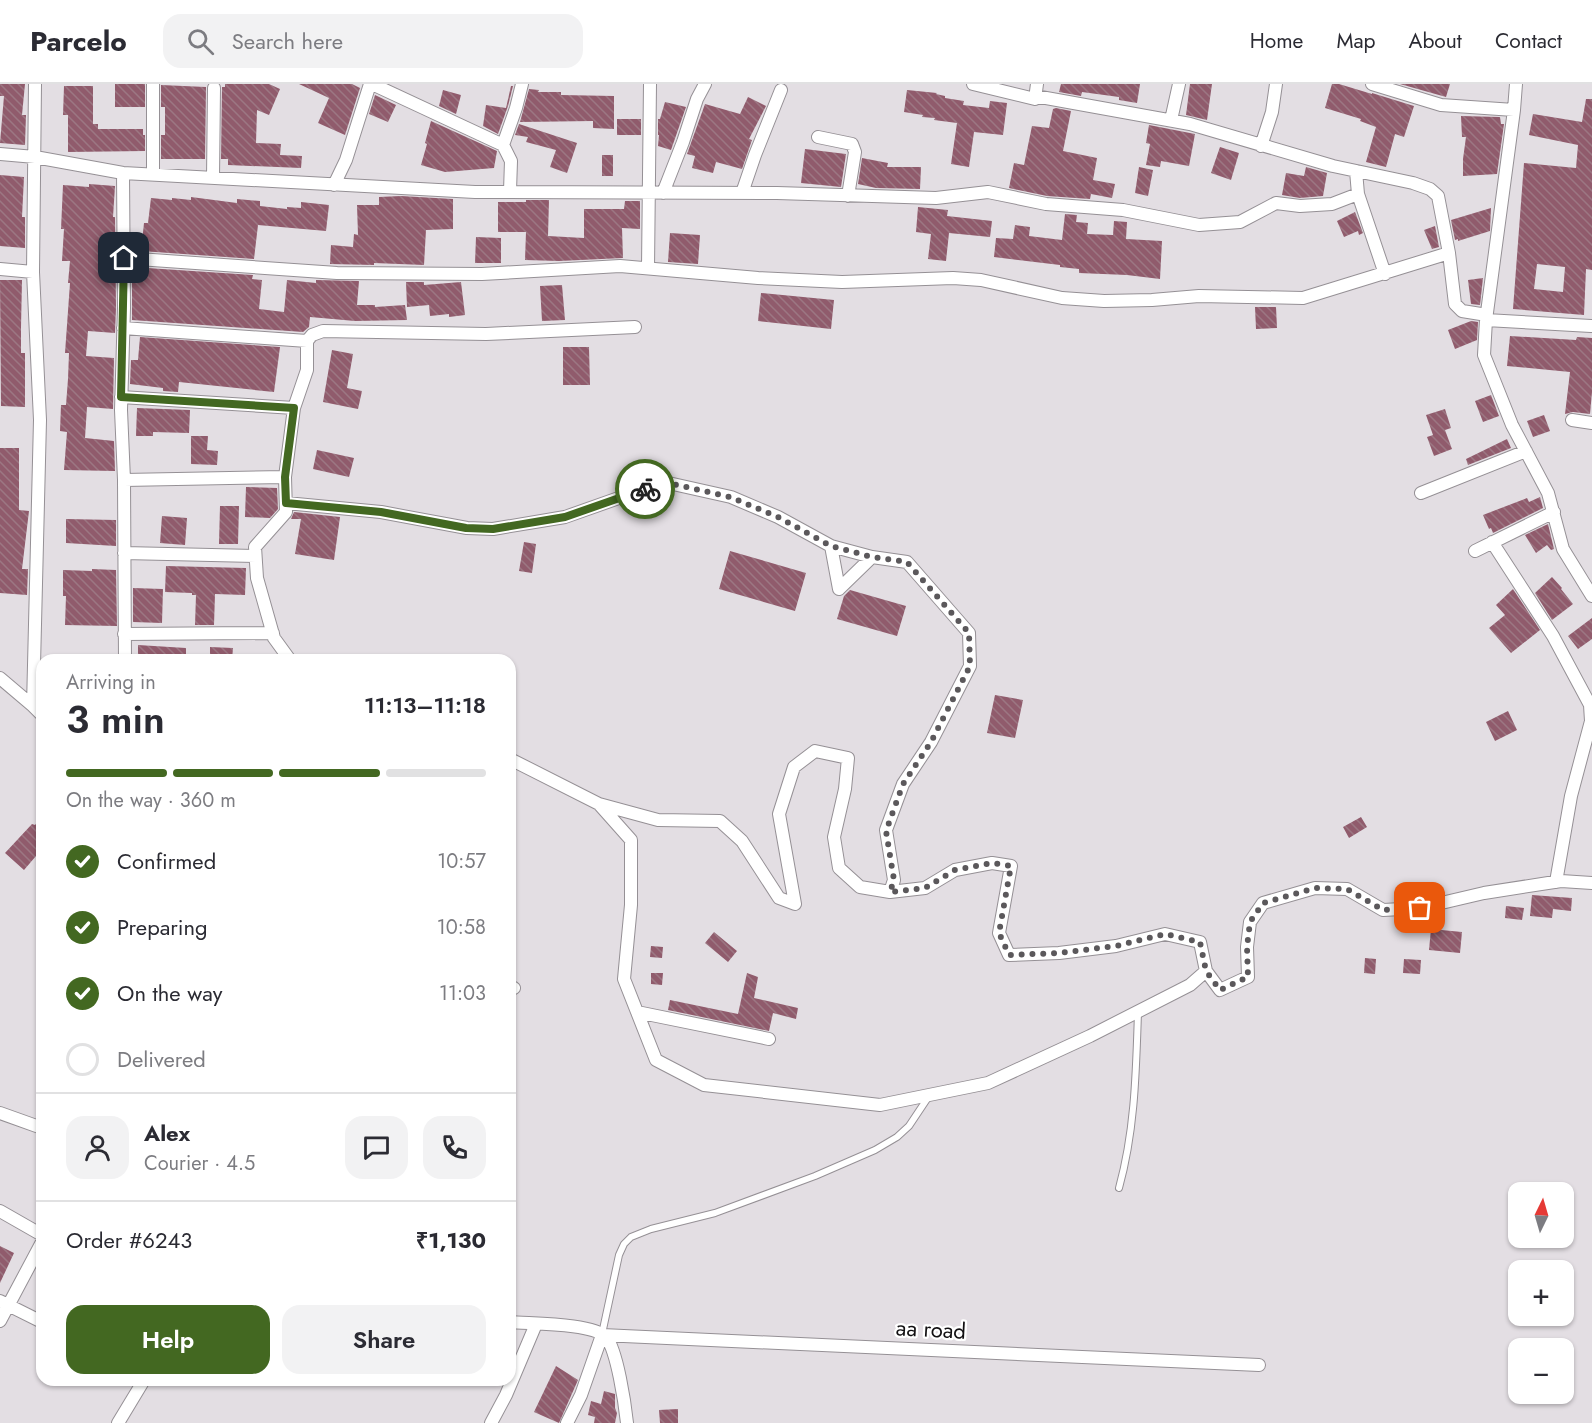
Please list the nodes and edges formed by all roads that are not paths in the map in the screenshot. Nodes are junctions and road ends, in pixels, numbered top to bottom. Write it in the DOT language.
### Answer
graph roads {
  1 [pos="35,84"];
  2 [pos="153,84"];
  3 [pos="371,84"];
  4 [pos="522,84"];
  5 [pos="650,84"];
  6 [pos="705,84"];
  7 [pos="973,84"];
  8 [pos="1179,84"];
  9 [pos="1276,84"];
  10 [pos="1372,84"];
  11 [pos="1516,84"];
  12 [pos="214,88"];
  13 [pos="781,90"];
  14 [pos="1036,90"];
  15 [pos="1514,110"];
  16 [pos="1171,120"];
  17 [pos="818,137"];
  18 [pos="502,145"];
  19 [pos="1261,146"];
  20 [pos="0,154"];
  21 [pos="34,157"];
  22 [pos="1356,171"];
  23 [pos="123,173"];
  24 [pos="153,174"];
  25 [pos="213,178"];
  26 [pos="334,185"];
  27 [pos="510,191"];
  28 [pos="648,193"];
  29 [pos="663,193"];
  30 [pos="742,193"];
  31 [pos="1358,195"];
  32 [pos="848,196"];
  33 [pos="1449,253"];
  34 [pos="124,258"];
  35 [pos="648,268"];
  36 [pos="0,269"];
  37 [pos="33,272"];
  38 [pos="1385,274"];
  39 [pos="1486,317"];
  40 [pos="1592,324"];
  41 [pos="635,327"];
  42 [pos="123,328"];
  43 [pos="307,341"];
  44 [pos="121,397"];
  45 [pos="294,408"];
  46 [pos="1572,420"];
  47 [pos="1592,423"];
  48 [pos="1526,451"];
  49 [pos="285,477"];
  50 [pos="124,480"];
  51 [pos="1421,493"];
  52 [pos="286,503"];
  53 [pos="1554,512"];
  54 [pos="1492,542"];
  55 [pos="831,546"];
  56 [pos="1475,551"];
  57 [pos="124,553"];
  58 [pos="255,556"];
  59 [pos="872,557"];
  60 [pos="1592,596"];
  61 [pos="273,633"];
  62 [pos="124,634"];
  63 [pos="38,654"];
  64 [pos="125,654"];
  65 [pos="286,654"];
  66 [pos="0,678"];
  67 [pos="36,709"];
  68 [pos="516,762"];
  69 [pos="599,804"];
  70 [pos="1556,882"];
  71 [pos="1592,883"];
  72 [pos="890,892"];
  73 [pos="1206,971"];
  74 [pos="1138,1011"];
  75 [pos="637,1012"];
  76 [pos="769,1039"];
  77 [pos="930,1095"];
  78 [pos="0,1113"];
  79 [pos="36,1126"];
  80 [pos="1119,1188"];
  81 [pos="0,1211"];
  82 [pos="36,1232"];
  83 [pos="36,1252"];
  84 [pos="5,1303"];
  85 [pos="36,1319"];
  86 [pos="0,1321"];
  87 [pos="516,1322"];
  88 [pos="536,1324"];
  89 [pos="602,1335"];
  90 [pos="1259,1365"];
  91 [pos="516,1371"];
  92 [pos="140,1386"];
  93 [pos="510,1386"];
  94 [pos="118,1423"];
  95 [pos="491,1423"];
  96 [pos="567,1423"];
  97 [pos="627,1423"];
  1 -- 21 [label="street"];
  2 -- 24 [label="street"];
  3 -- 18 [label="street"];
  3 -- 26 [label="street"];
  4 -- 18 [label="street"];
  5 -- 28 [label="street"];
  6 -- 29 [label="street"];
  7 -- 14 [label="street"];
  8 -- 16 [label="street"];
  9 -- 19 [label="street"];
  10 -- 15 [label="street"];
  11 -- 15 [label="street"];
  12 -- 25 [label="street"];
  13 -- 30 [label="street"];
  14 -- 16 [label="street"];
  15 -- 39 [label="street"];
  16 -- 19 [label="street"];
  17 -- 32 [label="street"];
  18 -- 27 [label="street"];
  19 -- 22 [label="street"];
  20 -- 21 [label="street"];
  21 -- 23 [label="street"];
  21 -- 37 [label="street"];
  22 -- 31 [label="street"];
  22 -- 33 [label="street"];
  23 -- 24 [label="street"];
  23 -- 34 [label="street"];
  24 -- 25 [label="street"];
  25 -- 26 [label="street"];
  26 -- 27 [label="street"];
  27 -- 28 [label="street"];
  28 -- 29 [label="street"];
  28 -- 35 [label="street"];
  29 -- 30 [label="street"];
  30 -- 32 [label="street"];
  31 -- 32 [label="street"];
  31 -- 38 [label="street"];
  33 -- 38 [label="street"];
  33 -- 39 [label="street"];
  34 -- 35 [label="street"];
  34 -- 42 [label="street"];
  35 -- 38 [label="street"];
  36 -- 37 [label="street"];
  37 -- 63 [label="street"];
  39 -- 40 [label="street"];
  39 -- 48 [label="street"];
  41 -- 43 [label="street"];
  42 -- 43 [label="street"];
  42 -- 44 [label="street"];
  43 -- 45 [label="street"];
  44 -- 45 [label="street"];
  44 -- 50 [label="street"];
  45 -- 49 [label="street"];
  46 -- 47 [label="street"];
  48 -- 51 [label="street"];
  48 -- 53 [label="street"];
  49 -- 50 [label="street"];
  49 -- 52 [label="street"];
  50 -- 57 [label="street"];
  52 -- 55 [label="street"];
  52 -- 58 [label="street"];
  53 -- 54 [label="street"];
  53 -- 60 [label="street"];
  54 -- 56 [label="street"];
  54 -- 70 [label="street"];
  55 -- 59 [label="street"];
  55 -- 59 [label="street"];
  57 -- 58 [label="street"];
  57 -- 62 [label="street"];
  58 -- 61 [label="street"];
  59 -- 72 [label="street"];
  61 -- 62 [label="street"];
  61 -- 65 [label="street"];
  62 -- 64 [label="street"];
  66 -- 67 [label="street"];
  68 -- 69 [label="street"];
  69 -- 72 [label="street"];
  69 -- 75 [label="street"];
  70 -- 71 [label="street"];
  70 -- 73 [label="street"];
  72 -- 73 [label="street"];
  73 -- 74 [label="street"];
  74 -- 77 [label="street"];
  74 -- 80 [label="lane"];
  75 -- 76 [label="street"];
  75 -- 77 [label="street"];
  77 -- 89 [label="lane"];
  78 -- 79 [label="street"];
  81 -- 82 [label="street"];
  83 -- 84 [label="street"];
  84 -- 85 [label="street"];
  84 -- 86 [label="street"];
  87 -- 88 [label="street, aa road"];
  88 -- 89 [label="street, aa road"];
  88 -- 91 [label="street"];
  89 -- 90 [label="street, aa road"];
  89 -- 96 [label="street"];
  89 -- 97 [label="street"];
  92 -- 94 [label="street"];
  93 -- 95 [label="street"];
}
